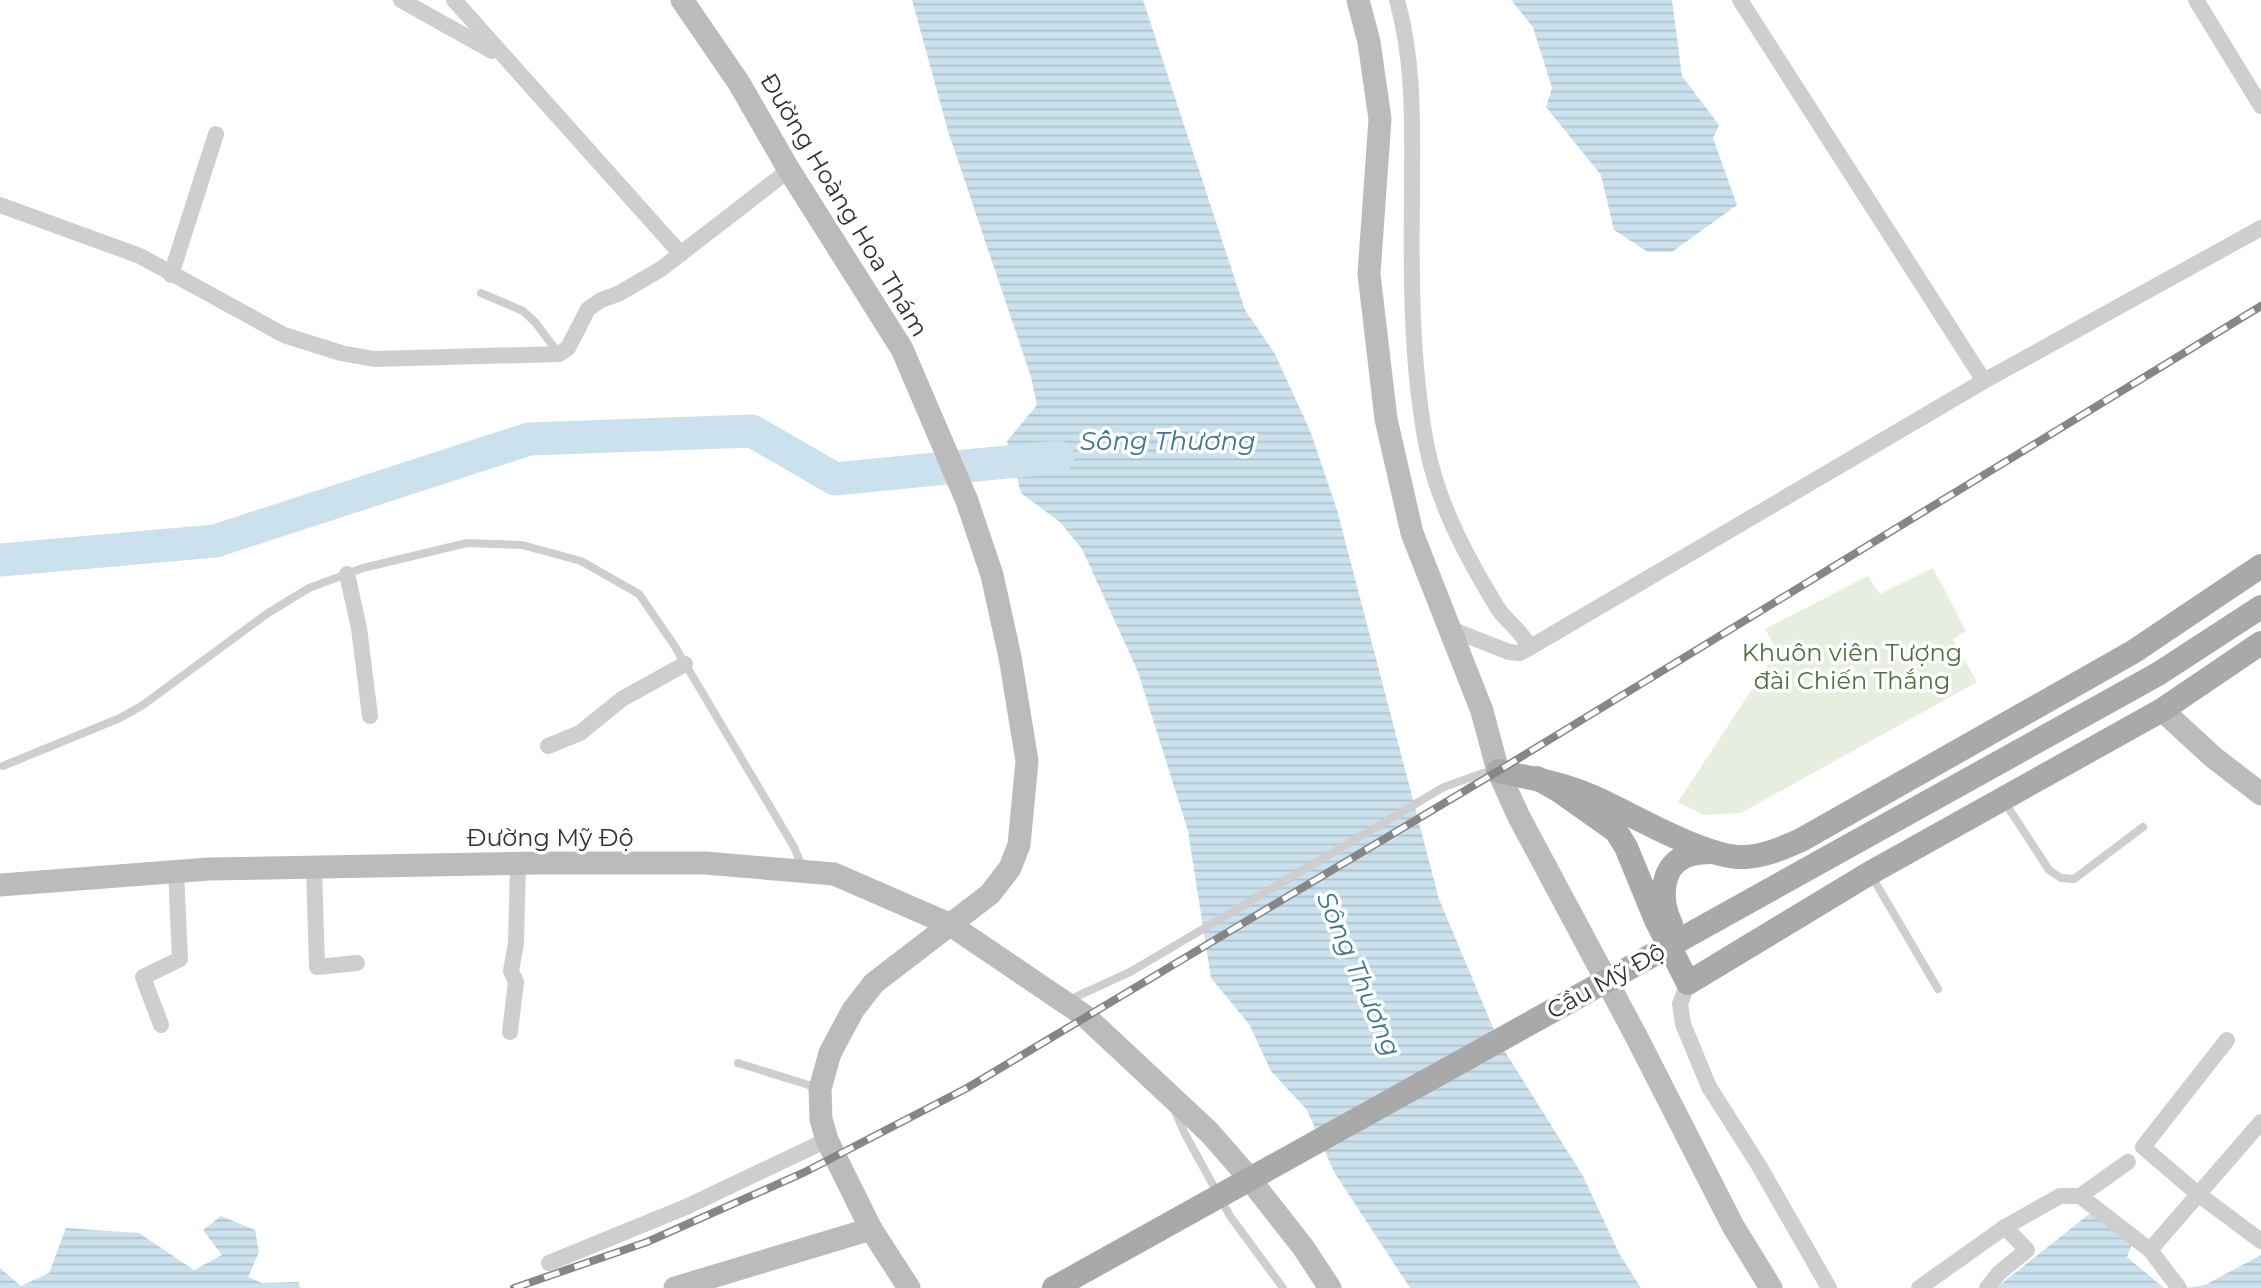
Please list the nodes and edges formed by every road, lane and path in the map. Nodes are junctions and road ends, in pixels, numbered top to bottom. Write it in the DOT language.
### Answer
graph roads {
  1 [pos="401,0"];
  2 [pos="454,0"];
  3 [pos="682,0"];
  4 [pos="1358,0"];
  5 [pos="1398,0"];
  6 [pos="1740,0"];
  7 [pos="2196,0"];
  8 [pos="503,57"];
  9 [pos="2261,106"];
  10 [pos="216,134"];
  11 [pos="789,170"];
  12 [pos="0,205"];
  13 [pos="2261,228"];
  14 [pos="681,254"];
  15 [pos="171,275"];
  16 [pos="481,292"];
  17 [pos="559,354"];
  18 [pos="1984,381"];
  19 [pos="2261,566"];
  20 [pos="347,574"];
  21 [pos="2261,607"];
  22 [pos="1448,628"];
  23 [pos="2261,643"];
  24 [pos="1529,648"];
  25 [pos="685,664"];
  26 [pos="2162,710"];
  27 [pos="370,716"];
  28 [pos="548,746"];
  29 [pos="3,766"];
  30 [pos="1498,771"];
  31 [pos="1537,778"];
  32 [pos="2261,794"];
  33 [pos="2003,799"];
  34 [pos="2143,827"];
  35 [pos="1715,852"];
  36 [pos="518,863"];
  37 [pos="314,867"];
  38 [pos="803,869"];
  39 [pos="176,871"];
  40 [pos="1870,873"];
  41 [pos="0,885"];
  42 [pos="949,924"];
  43 [pos="357,962"];
  44 [pos="1693,981"];
  45 [pos="1938,989"];
  46 [pos="1066,1002"];
  47 [pos="161,1025"];
  48 [pos="510,1032"];
  49 [pos="2227,1040"];
  50 [pos="738,1063"];
  51 [pos="820,1089"];
  52 [pos="1166,1091"];
  53 [pos="2261,1122"];
  54 [pos="827,1140"];
  55 [pos="2128,1163"];
  56 [pos="2198,1194"];
  57 [pos="2080,1196"];
  58 [pos="2005,1227"];
  59 [pos="871,1229"];
  60 [pos="2261,1241"];
  61 [pos="2150,1250"];
  62 [pos="549,1263"];
  63 [pos="675,1288"];
  64 [pos="909,1288"];
  65 [pos="1054,1288"];
  66 [pos="1283,1288"];
  67 [pos="1330,1288"];
  68 [pos="1771,1288"];
  69 [pos="1829,1288"];
  70 [pos="1919,1288"];
  71 [pos="1987,1288"];
  72 [pos="2179,1288"];
  1 -- 8 [label="street"];
  2 -- 8 [label="street"];
  3 -- 11 [label="street, Đường Hoàng Hoa Thám"];
  4 -- 22 [label="street"];
  5 -- 24 [label="street"];
  6 -- 18 [label="street"];
  7 -- 9 [label="street"];
  8 -- 14 [label="street"];
  10 -- 15 [label="street"];
  11 -- 14 [label="street"];
  11 -- 42 [label="street, Đường Hoàng Hoa Thám"];
  12 -- 15 [label="street"];
  13 -- 18 [label="street"];
  14 -- 17 [label="street"];
  15 -- 17 [label="street"];
  16 -- 17 [label="lane"];
  18 -- 24 [label="street"];
  19 -- 35 [label="main road"];
  20 -- 25 [label="lane"];
  20 -- 27 [label="street"];
  20 -- 29 [label="lane"];
  21 -- 65 [label="main road, Cầu Mỹ Độ, bridge"];
  22 -- 24 [label="street"];
  22 -- 30 [label="street"];
  23 -- 26 [label="main road"];
  25 -- 28 [label="street"];
  25 -- 38 [label="lane"];
  26 -- 32 [label="street"];
  26 -- 33 [label="main road"];
  30 -- 31 [label="main road"];
  30 -- 46 [label="lane"];
  30 -- 68 [label="street"];
  31 -- 35 [label="main road"];
  31 -- 44 [label="main road"];
  33 -- 34 [label="lane"];
  33 -- 40 [label="main road"];
  35 -- 44 [label="main road"];
  36 -- 37 [label="street, Đường Mỹ Độ"];
  36 -- 38 [label="street, Đường Mỹ Độ"];
  36 -- 48 [label="street"];
  37 -- 39 [label="street, Đường Mỹ Độ"];
  37 -- 43 [label="street"];
  38 -- 42 [label="street, Đường Mỹ Độ"];
  39 -- 41 [label="street, Đường Mỹ Độ"];
  39 -- 47 [label="street"];
  40 -- 44 [label="main road"];
  40 -- 45 [label="lane"];
  42 -- 46 [label="street, Đường Mỹ Độ"];
  42 -- 51 [label="street"];
  44 -- 69 [label="street"];
  46 -- 52 [label="street, Đường Mỹ Độ"];
  49 -- 56 [label="street"];
  50 -- 51 [label="lane"];
  51 -- 54 [label="street"];
  52 -- 66 [label="lane"];
  52 -- 67 [label="street, Đường Mỹ Độ"];
  53 -- 56 [label="street"];
  54 -- 59 [label="street"];
  54 -- 62 [label="street"];
  55 -- 57 [label="street"];
  56 -- 60 [label="street"];
  56 -- 61 [label="street"];
  57 -- 58 [label="street"];
  57 -- 61 [label="street"];
  58 -- 70 [label="street"];
  58 -- 71 [label="street"];
  59 -- 63 [label="street"];
  59 -- 64 [label="street"];
  61 -- 72 [label="street"];
}
